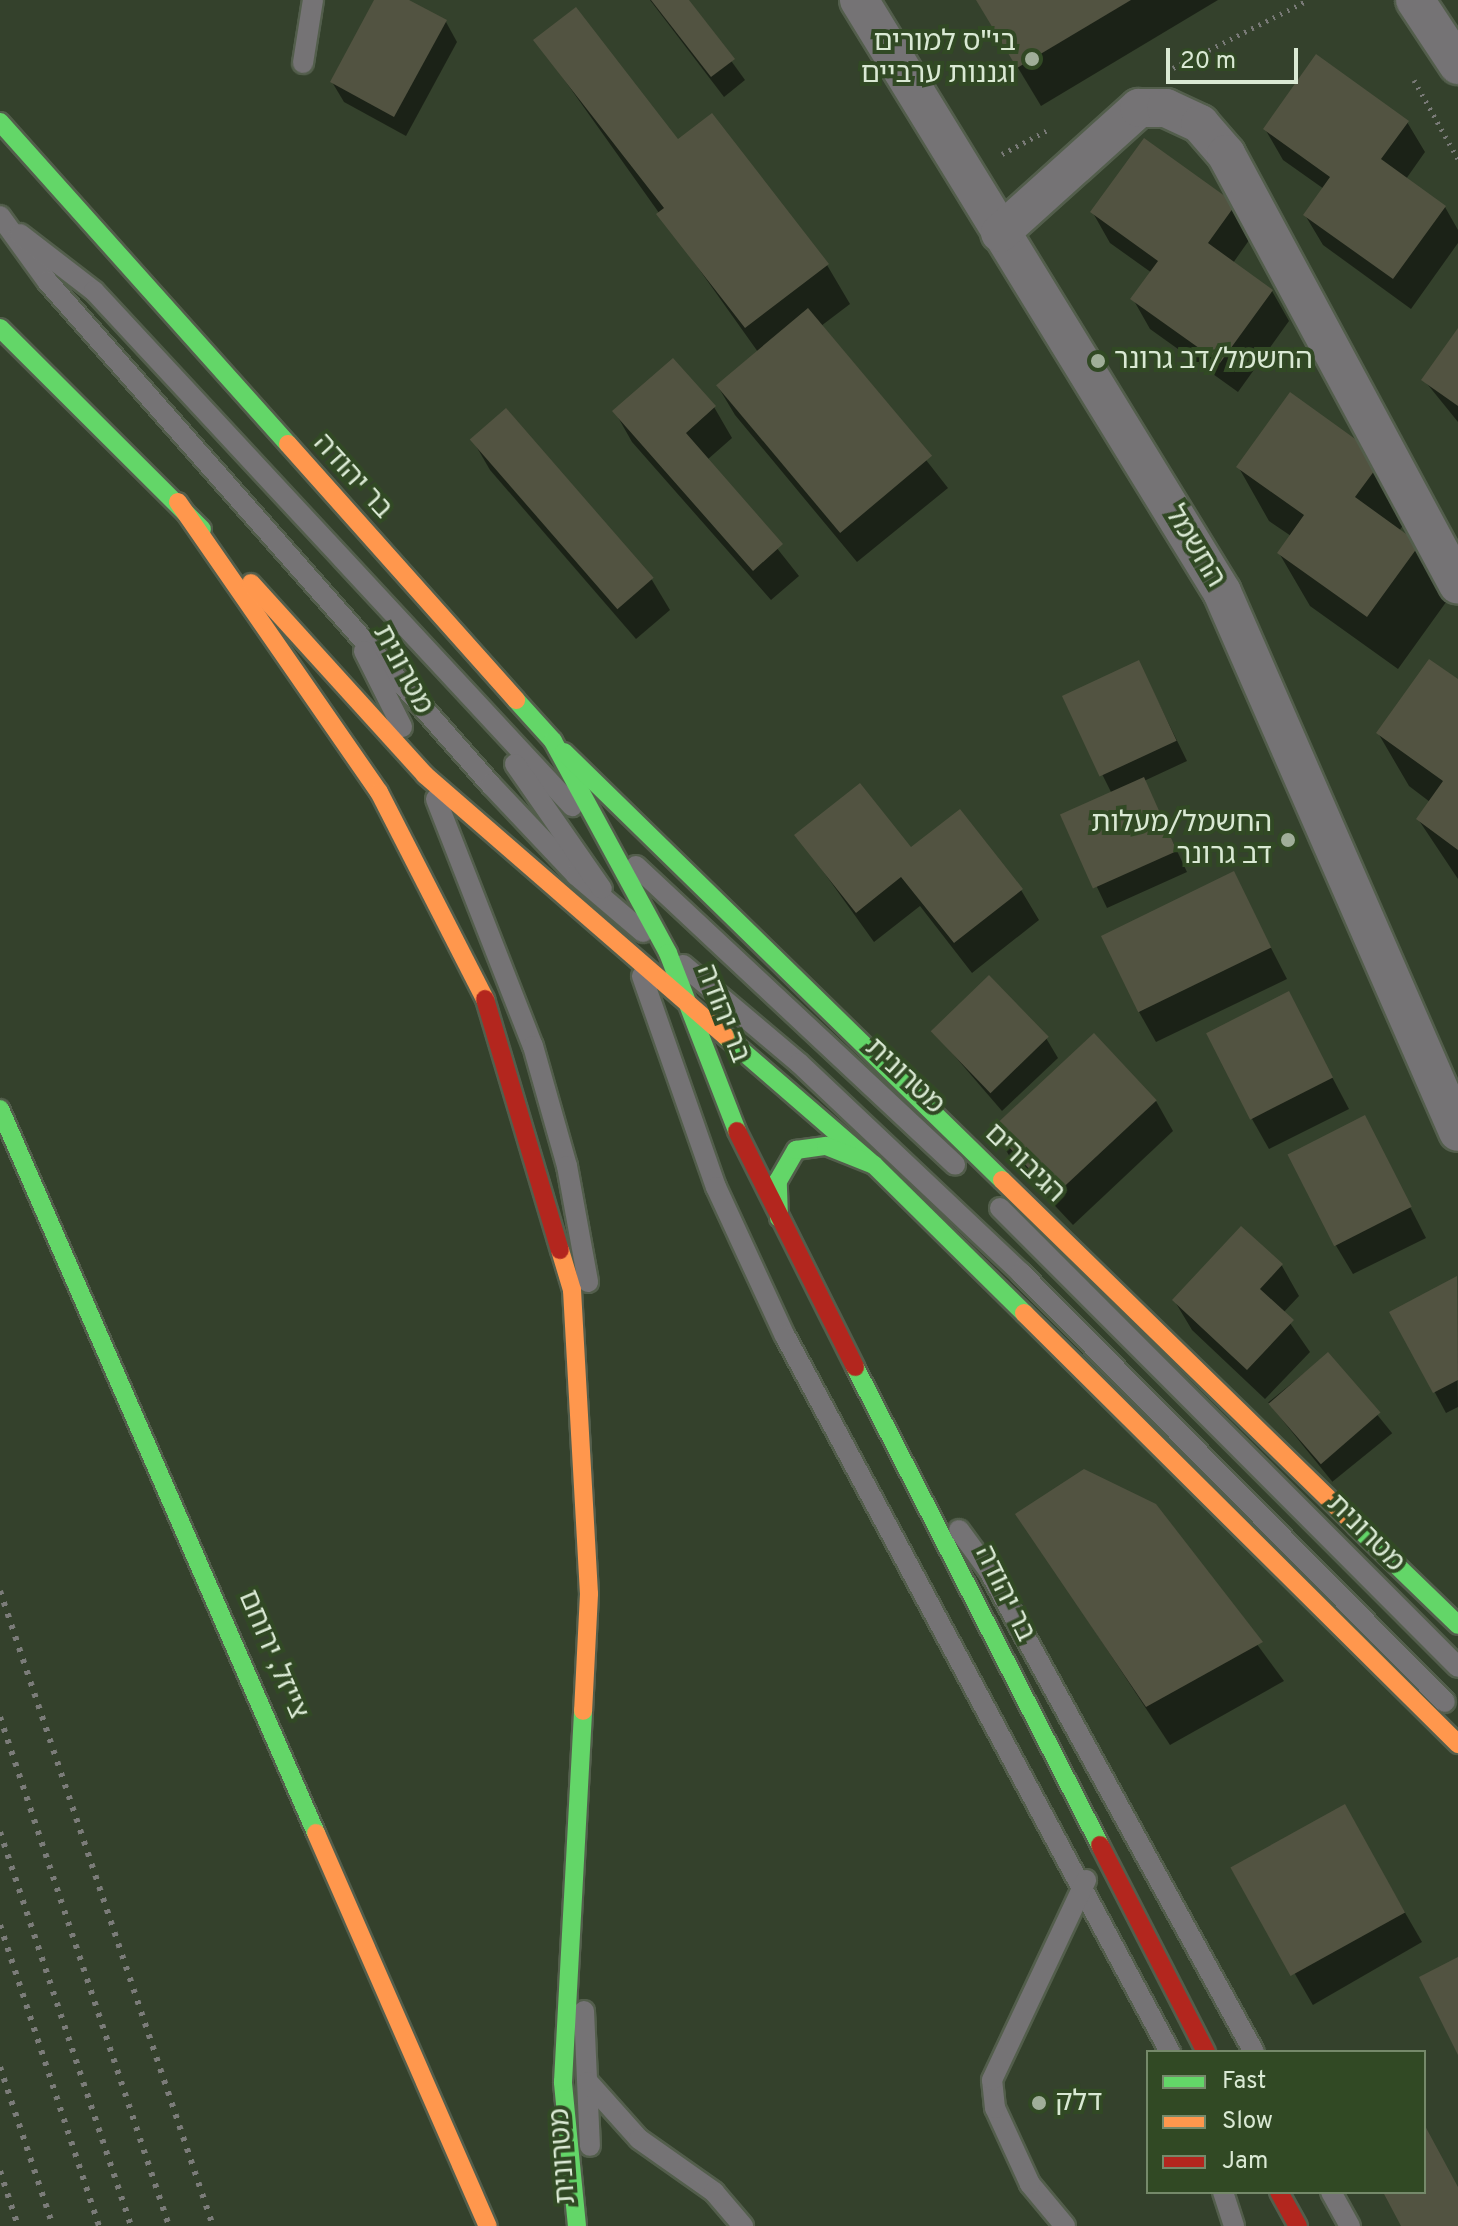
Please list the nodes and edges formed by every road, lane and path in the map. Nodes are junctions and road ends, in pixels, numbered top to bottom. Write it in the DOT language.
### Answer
graph roads {
  1 [pos="313,0"];
  2 [pos="859,0"];
  3 [pos="1415,0"];
  4 [pos="303,63"];
  5 [pos="1458,65"];
  6 [pos="0,122"];
  7 [pos="2,218"];
  8 [pos="1000,233"];
  9 [pos="0,328"];
  10 [pos="178,502"];
  11 [pos="1458,585"];
  12 [pos="321,589"];
  13 [pos="472,706"];
  14 [pos="553,741"];
  15 [pos="425,775"];
  16 [pos="617,848"];
  17 [pos="614,907"];
  18 [pos="668,953"];
  19 [pos="636,960"];
  20 [pos="689,1002"];
  21 [pos="0,1109"];
  22 [pos="1458,1132"];
  23 [pos="874,1165"];
  24 [pos="779,1218"];
  25 [pos="580,1377"];
  26 [pos="923,1494"];
  27 [pos="1458,1625"];
  28 [pos="1458,1667"];
  29 [pos="1458,1715"];
  30 [pos="1458,1744"];
  31 [pos="1099,1849"];
  32 [pos="1083,1887"];
  33 [pos="570,1965"];
  34 [pos="1169,2050"];
  35 [pos="1205,2050"];
  36 [pos="1253,2050"];
  37 [pos="588,2082"];
  38 [pos="1224,2194"];
  39 [pos="1280,2194"];
  40 [pos="1332,2194"];
  41 [pos="488,2226"];
  42 [pos="577,2226"];
  43 [pos="597,2226"];
  44 [pos="743,2226"];
  45 [pos="1065,2226"];
  46 [pos="1234,2226"];
  47 [pos="1298,2226"];
  48 [pos="1350,2226"];
  1 -- 4 [label="lane"];
  2 -- 8 [label="street, החשמל"];
  3 -- 5 [label="street"];
  6 -- 14 [label="main road, בר יהודה"];
  7 -- 12 [label="lane, מטרונית"];
  7 -- 13 [label="lane, מטרונית"];
  8 -- 11 [label="street"];
  8 -- 22 [label="street, החשמל"];
  9 -- 10 [label="main road"];
  10 -- 15 [label="main road"];
  10 -- 25 [label="main road"];
  12 -- 15 [label="lane, מטרונית"];
  12 -- 17 [label="lane, מטרונית"];
  13 -- 16 [label="lane, מטרונית"];
  13 -- 17 [label="lane, מטרונית"];
  14 -- 16 [label="main road, בר יהודה"];
  14 -- 27 [label="main road, הגיבורים"];
  15 -- 19 [label="main road"];
  15 -- 25 [label="lane, מטרונית"];
  16 -- 18 [label="main road, בר יהודה"];
  16 -- 28 [label="lane, מטרונית"];
  17 -- 18 [label="lane, מטרונית"];
  17 -- 19 [label="lane, מטרונית"];
  18 -- 20 [label="main road, בר יהודה"];
  18 -- 29 [label="lane, מטרונית"];
  19 -- 20 [label="main road"];
  19 -- 32 [label="lane, מטרונית"];
  20 -- 23 [label="main road"];
  20 -- 24 [label="main road, בר יהודה"];
  21 -- 41 [label="main road, צייזל, ירוחם"];
  23 -- 24 [label="main road"];
  23 -- 30 [label="main road"];
  24 -- 26 [label="main road, בר יהודה"];
  25 -- 33 [label="main road"];
  26 -- 31 [label="main road, בר יהודה"];
  26 -- 36 [label="lane"];
  31 -- 32 [label="lane"];
  31 -- 35 [label="main road, בר יהודה"];
  32 -- 34 [label="lane, מטרונית"];
  32 -- 45 [label="lane"];
  33 -- 37 [label="lane, מטרונית"];
  33 -- 42 [label="main road"];
  37 -- 43 [label="lane, מטרונית"];
  37 -- 44 [label="lane"];
  38 -- 46 [label="lane"];
  39 -- 47 [label="main road"];
  40 -- 48 [label="lane"];
}
